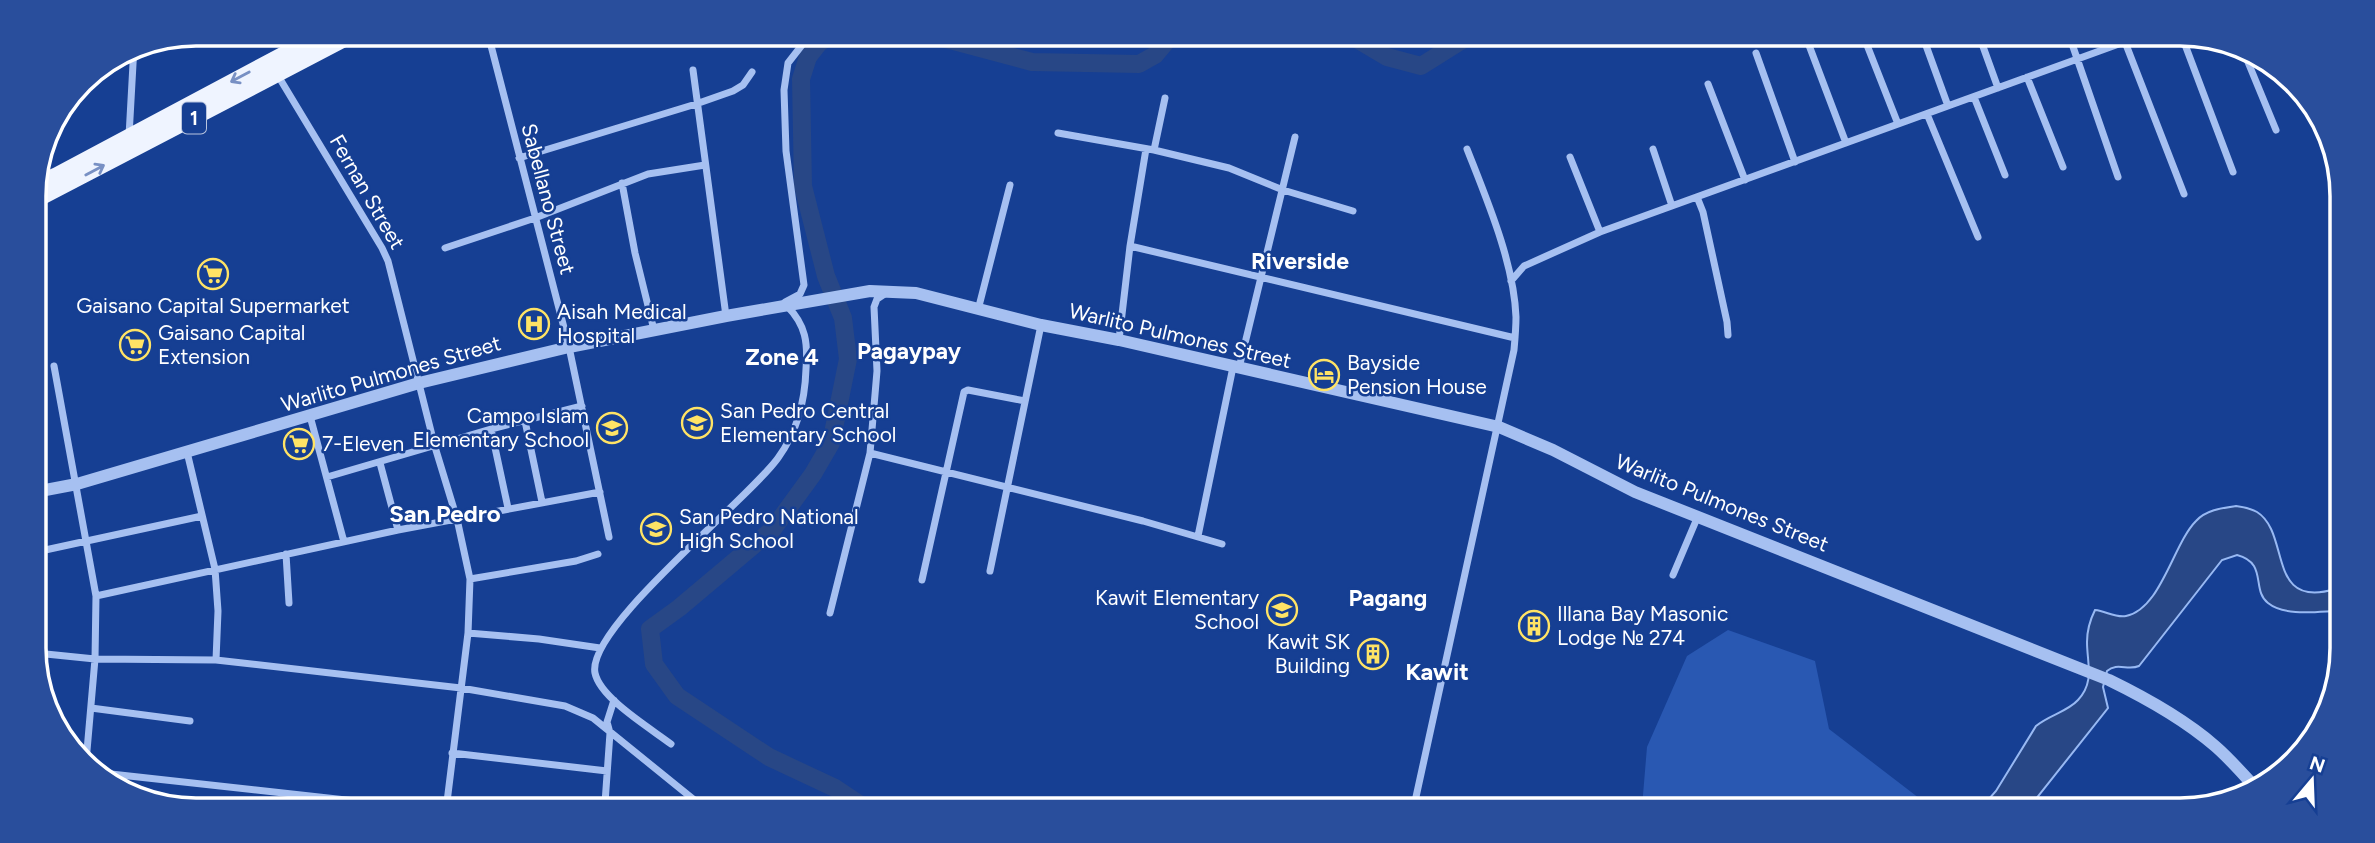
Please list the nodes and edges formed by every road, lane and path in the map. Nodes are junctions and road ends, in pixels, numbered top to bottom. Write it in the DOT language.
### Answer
graph roads {
  1 [pos="302,46"];
  2 [pos="491,46"];
  3 [pos="801,46"];
  4 [pos="1809,46"];
  5 [pos="1867,46"];
  6 [pos="1926,46"];
  7 [pos="1983,46"];
  8 [pos="2073,46"];
  9 [pos="2115,46"];
  10 [pos="2128,46"];
  11 [pos="2186,46"];
  12 [pos="1756,53"];
  13 [pos="134,59"];
  14 [pos="2078,59"];
  15 [pos="2248,62"];
  16 [pos="272,68"];
  17 [pos="693,70"];
  18 [pos="752,72"];
  19 [pos="2027,78"];
  20 [pos="1708,84"];
  21 [pos="1998,88"];
  22 [pos="1974,97"];
  23 [pos="1165,98"];
  24 [pos="696,104"];
  25 [pos="1948,106"];
  26 [pos="1927,114"];
  27 [pos="1898,124"];
  28 [pos="2276,130"];
  29 [pos="1058,133"];
  30 [pos="1295,138"];
  31 [pos="133,142"];
  32 [pos="1846,143"];
  33 [pos="1150,149"];
  34 [pos="1468,149"];
  35 [pos="1653,149"];
  36 [pos="1570,157"];
  37 [pos="519,158"];
  38 [pos="1795,162"];
  39 [pos="705,165"];
  40 [pos="2063,167"];
  41 [pos="2233,172"];
  42 [pos="2005,175"];
  43 [pos="2118,177"];
  44 [pos="47,180"];
  45 [pos="1745,180"];
  46 [pos="622,183"];
  47 [pos="1010,185"];
  48 [pos="1283,190"];
  49 [pos="46,194"];
  50 [pos="2184,194"];
  51 [pos="1697,197"];
  52 [pos="1672,206"];
  53 [pos="1353,211"];
  54 [pos="535,218"];
  55 [pos="1600,232"];
  56 [pos="1978,237"];
  57 [pos="1130,246"];
  58 [pos="445,248"];
  59 [pos="1259,277"];
  60 [pos="1511,281"];
  61 [pos="890,291"];
  62 [pos="781,307"];
  63 [pos="978,310"];
  64 [pos="726,316"];
  65 [pos="1041,325"];
  66 [pos="654,330"];
  67 [pos="1728,335"];
  68 [pos="1515,338"];
  69 [pos="1119,341"];
  70 [pos="569,347"];
  71 [pos="54,366"];
  72 [pos="1236,368"];
  73 [pos="419,383"];
  74 [pos="1025,401"];
  75 [pos="582,406"];
  76 [pos="310,416"];
  77 [pos="525,421"];
  78 [pos="1499,427"];
  79 [pos="491,429"];
  80 [pos="435,447"];
  81 [pos="187,452"];
  82 [pos="870,453"];
  83 [pos="380,463"];
  84 [pos="946,472"];
  85 [pos="327,477"];
  86 [pos="77,484"];
  87 [pos="1007,487"];
  88 [pos="46,490"];
  89 [pos="600,492"];
  90 [pos="542,502"];
  91 [pos="508,508"];
  92 [pos="202,516"];
  93 [pos="1698,516"];
  94 [pos="457,519"];
  95 [pos="398,530"];
  96 [pos="1198,536"];
  97 [pos="608,537"];
  98 [pos="86,541"];
  99 [pos="344,542"];
  100 [pos="1222,544"];
  101 [pos="46,550"];
  102 [pos="286,554"];
  103 [pos="598,554"];
  104 [pos="215,569"];
  105 [pos="990,571"];
  106 [pos="1672,575"];
  107 [pos="470,579"];
  108 [pos="922,580"];
  109 [pos="96,596"];
  110 [pos="289,603"];
  111 [pos="830,613"];
  112 [pos="468,634"];
  113 [pos="600,648"];
  114 [pos="46,655"];
  115 [pos="95,659"];
  116 [pos="216,660"];
  117 [pos="461,688"];
  118 [pos="614,700"];
  119 [pos="91,708"];
  120 [pos="190,721"];
  121 [pos="610,733"];
  122 [pos="671,744"];
  123 [pos="87,750"];
  124 [pos="452,753"];
  125 [pos="607,771"];
  126 [pos="116,775"];
  127 [pos="2248,780"];
  128 [pos="1417,797"];
  129 [pos="327,798"];
  130 [pos="447,798"];
  131 [pos="605,798"];
  132 [pos="691,798"];
  1 -- 16 [label="main road, 1"];
  2 -- 37 [label="street, Sabellano Street"];
  3 -- 62 [label="street"];
  4 -- 32 [label="street"];
  5 -- 27 [label="street"];
  6 -- 25 [label="street"];
  7 -- 21 [label="street"];
  8 -- 14 [label="street"];
  9 -- 14 [label="street"];
  10 -- 50 [label="street"];
  11 -- 41 [label="street"];
  12 -- 38 [label="street"];
  13 -- 31 [label="street"];
  14 -- 19 [label="street"];
  14 -- 43 [label="street"];
  15 -- 28 [label="street"];
  16 -- 31 [label="main road, 1"];
  16 -- 73 [label="street, Fernan Street"];
  17 -- 24 [label="street"];
  18 -- 24 [label="street"];
  19 -- 21 [label="street"];
  19 -- 40 [label="street"];
  20 -- 45 [label="street"];
  21 -- 22 [label="street"];
  22 -- 25 [label="street"];
  22 -- 42 [label="street"];
  23 -- 33 [label="street"];
  24 -- 37 [label="street"];
  24 -- 39 [label="street"];
  25 -- 26 [label="street"];
  26 -- 27 [label="street"];
  26 -- 56 [label="street"];
  27 -- 32 [label="street"];
  29 -- 33 [label="street"];
  30 -- 48 [label="street"];
  31 -- 44 [label="main road, 1"];
  49 -- 31 [label="main road, 1, one-way"];
  32 -- 38 [label="street"];
  33 -- 48 [label="street"];
  33 -- 57 [label="street"];
  34 -- 60 [label="street"];
  35 -- 52 [label="street"];
  36 -- 55 [label="street"];
  37 -- 54 [label="street, Sabellano Street"];
  38 -- 45 [label="street"];
  39 -- 46 [label="street"];
  39 -- 64 [label="street"];
  45 -- 51 [label="street"];
  46 -- 54 [label="street"];
  46 -- 66 [label="street"];
  47 -- 63 [label="street"];
  48 -- 53 [label="street"];
  48 -- 59 [label="street"];
  51 -- 52 [label="street"];
  51 -- 67 [label="street"];
  52 -- 55 [label="street"];
  54 -- 58 [label="street"];
  54 -- 70 [label="street, Sabellano Street"];
  55 -- 60 [label="street"];
  57 -- 59 [label="street"];
  57 -- 69 [label="street"];
  59 -- 68 [label="street"];
  59 -- 72 [label="street"];
  60 -- 68 [label="street"];
  61 -- 62 [label="street, Warlito Pulmones Street"];
  61 -- 63 [label="street, Warlito Pulmones Street"];
  61 -- 82 [label="street"];
  62 -- 64 [label="street, Warlito Pulmones Street"];
  62 -- 113 [label="street"];
  63 -- 65 [label="street, Warlito Pulmones Street"];
  64 -- 66 [label="street, Warlito Pulmones Street"];
  65 -- 69 [label="street, Warlito Pulmones Street"];
  65 -- 74 [label="street"];
  66 -- 70 [label="street, Warlito Pulmones Street"];
  68 -- 78 [label="street"];
  69 -- 72 [label="street, Warlito Pulmones Street"];
  70 -- 73 [label="street, Warlito Pulmones Street"];
  70 -- 75 [label="street, Sabellano Street"];
  71 -- 86 [label="street"];
  72 -- 78 [label="street, Warlito Pulmones Street"];
  72 -- 96 [label="street"];
  73 -- 76 [label="street, Warlito Pulmones Street"];
  73 -- 80 [label="street, Fernan Street"];
  74 -- 84 [label="street"];
  74 -- 87 [label="street"];
  75 -- 77 [label="street"];
  75 -- 89 [label="street, Sabellano Street"];
  76 -- 81 [label="street, Warlito Pulmones Street"];
  76 -- 85 [label="street"];
  77 -- 79 [label="street"];
  77 -- 90 [label="street"];
  78 -- 93 [label="street, Warlito Pulmones Street"];
  78 -- 128 [label="street"];
  79 -- 80 [label="street"];
  79 -- 91 [label="street"];
  80 -- 83 [label="street"];
  80 -- 94 [label="street, Fernan Street"];
  81 -- 86 [label="street, Warlito Pulmones Street"];
  81 -- 92 [label="street"];
  82 -- 84 [label="street"];
  82 -- 111 [label="street"];
  83 -- 85 [label="street"];
  83 -- 95 [label="street"];
  84 -- 87 [label="street"];
  84 -- 108 [label="street"];
  85 -- 99 [label="street"];
  86 -- 88 [label="street, Warlito Pulmones Street"];
  86 -- 98 [label="street"];
  87 -- 96 [label="street"];
  87 -- 105 [label="street"];
  89 -- 90 [label="street"];
  89 -- 97 [label="street, Sabellano Street"];
  90 -- 91 [label="street"];
  91 -- 94 [label="street"];
  92 -- 98 [label="street"];
  92 -- 104 [label="street"];
  93 -- 106 [label="street"];
  93 -- 127 [label="street, Warlito Pulmones Street"];
  94 -- 95 [label="street"];
  94 -- 107 [label="street, Fernan Street"];
  95 -- 99 [label="street"];
  96 -- 100 [label="street"];
  98 -- 101 [label="street"];
  98 -- 109 [label="street"];
  99 -- 102 [label="street"];
  102 -- 104 [label="street"];
  102 -- 110 [label="street"];
  103 -- 107 [label="street"];
  104 -- 109 [label="street"];
  104 -- 116 [label="street"];
  107 -- 112 [label="street, Fernan Street"];
  109 -- 115 [label="street"];
  112 -- 113 [label="street"];
  112 -- 117 [label="street, Fernan Street"];
  113 -- 118 [label="street"];
  114 -- 115 [label="street"];
  115 -- 116 [label="street"];
  115 -- 119 [label="street"];
  116 -- 117 [label="street"];
  117 -- 121 [label="street"];
  117 -- 124 [label="street, Fernan Street"];
  118 -- 121 [label="street"];
  118 -- 122 [label="street"];
  119 -- 120 [label="street"];
  119 -- 123 [label="street"];
  121 -- 125 [label="street"];
  121 -- 132 [label="street"];
  124 -- 125 [label="street"];
  124 -- 130 [label="street, Fernan Street"];
  125 -- 131 [label="street"];
  126 -- 129 [label="street"];
}
